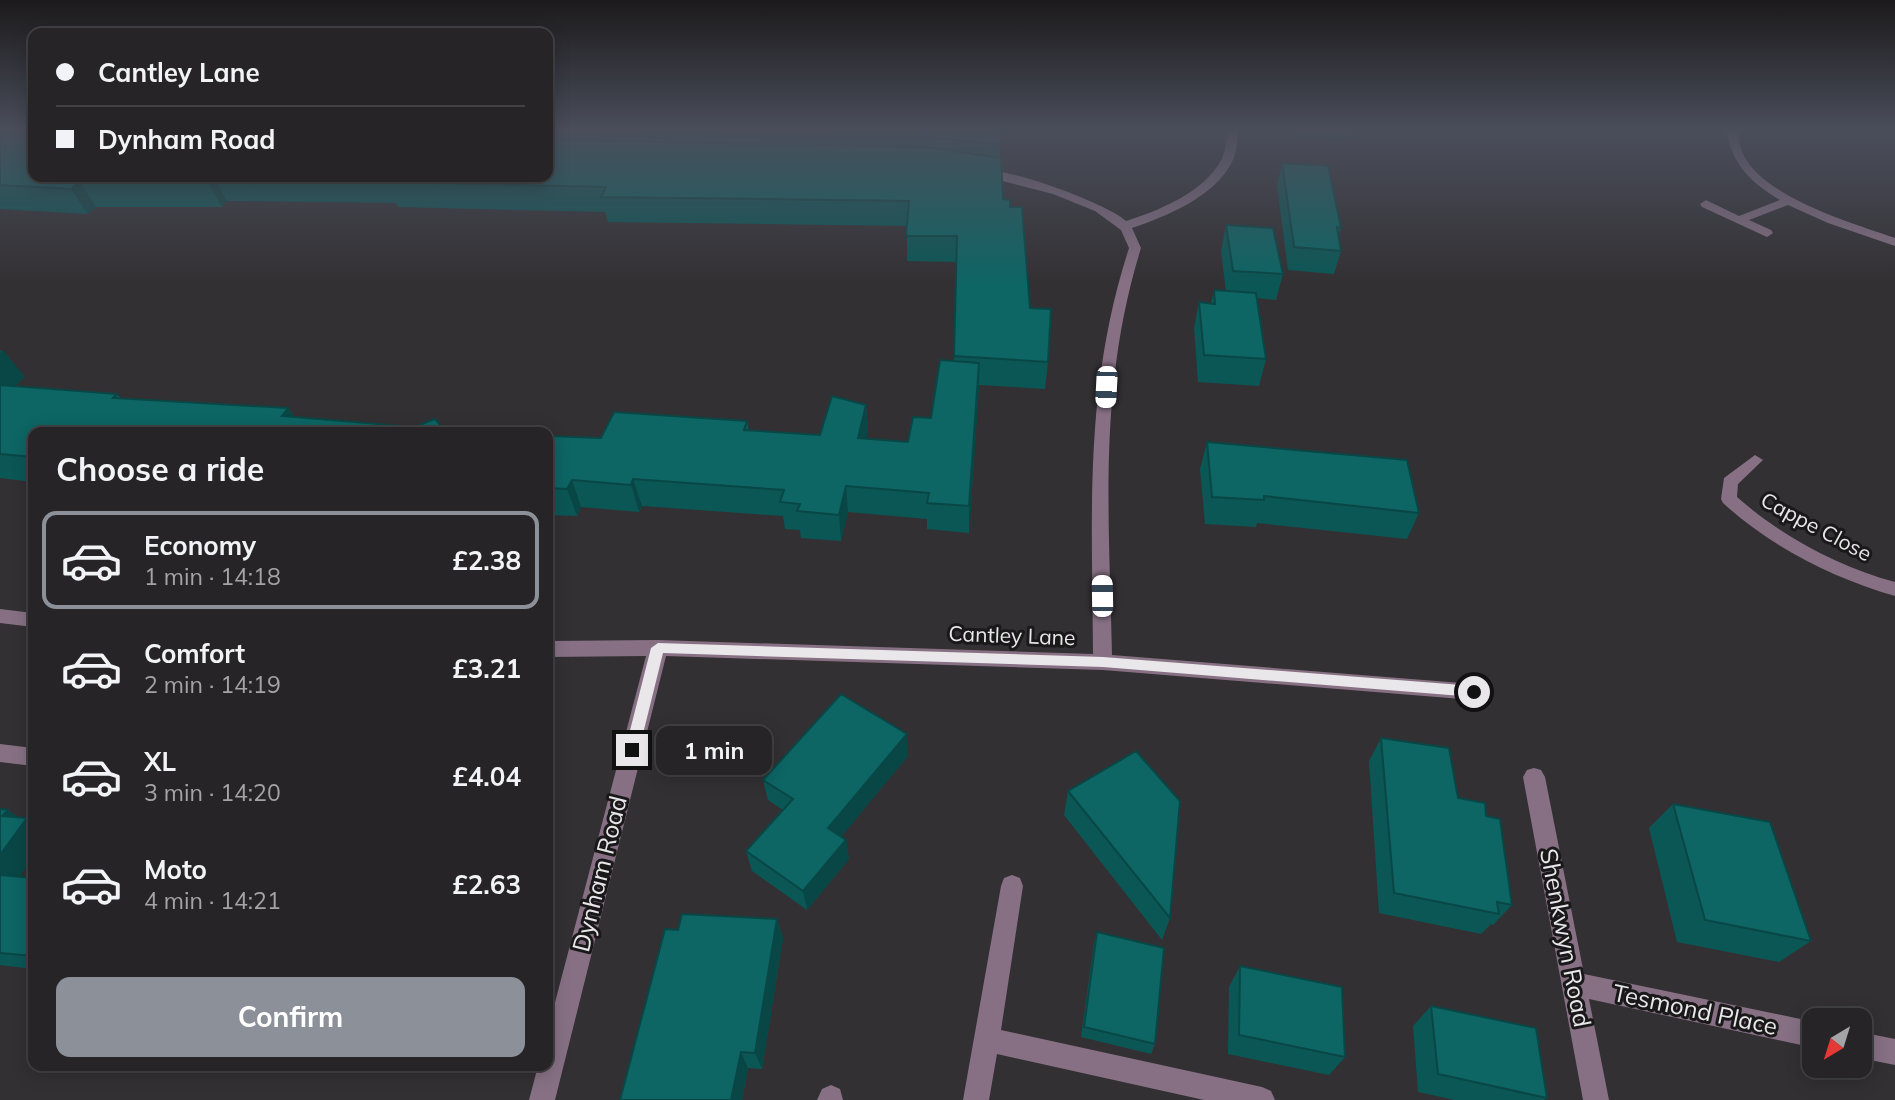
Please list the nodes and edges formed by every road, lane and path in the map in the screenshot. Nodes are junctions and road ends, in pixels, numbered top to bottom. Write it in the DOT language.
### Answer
graph roads {
  1 [pos="1020,181"];
  2 [pos="1206,181"];
  3 [pos="1762,181"];
  4 [pos="1790,200"];
  5 [pos="1706,204"];
  6 [pos="1738,220"];
  7 [pos="1125,226"];
  8 [pos="1767,233"];
  9 [pos="1895,242"];
  10 [pos="1755,460"];
  11 [pos="1895,589"];
  12 [pos="0,616"];
  13 [pos="28,619"];
  14 [pos="658,648"];
  15 [pos="553,649"];
  16 [pos="1103,662"];
  17 [pos="1474,692"];
  18 [pos="0,753"];
  19 [pos="28,756"];
  20 [pos="1534,777"];
  21 [pos="1012,886"];
  22 [pos="1574,984"];
  23 [pos="1802,1032"];
  24 [pos="987,1039"];
  25 [pos="1872,1047"];
  26 [pos="1895,1052"];
  27 [pos="553,1057"];
  28 [pos="549,1071"];
  29 [pos="542,1100"];
  30 [pos="976,1100"];
  31 [pos="1262,1100"];
  32 [pos="1596,1100"];
  1 -- 7 [label="street"];
  2 -- 7 [label="street"];
  3 -- 4 [label="street"];
  4 -- 6 [label="street"];
  4 -- 9 [label="street"];
  5 -- 6 [label="street"];
  6 -- 8 [label="street"];
  7 -- 16 [label="street"];
  10 -- 11 [label="street, Cappe Close"];
  12 -- 13 [label="street"];
  14 -- 15 [label="street, Cantley Lane"];
  14 -- 16 [label="street, Cantley Lane"];
  14 -- 27 [label="street, Dynham Road"];
  16 -- 17 [label="street, Cantley Lane"];
  18 -- 19 [label="street"];
  20 -- 22 [label="street, Shenkwyn Road"];
  21 -- 24 [label="street"];
  22 -- 23 [label="street, Tesmond Place"];
  22 -- 32 [label="street, Shenkwyn Road"];
  24 -- 30 [label="street"];
  24 -- 31 [label="street"];
  25 -- 26 [label="street"];
  28 -- 29 [label="street, Dynham Road"];
}
